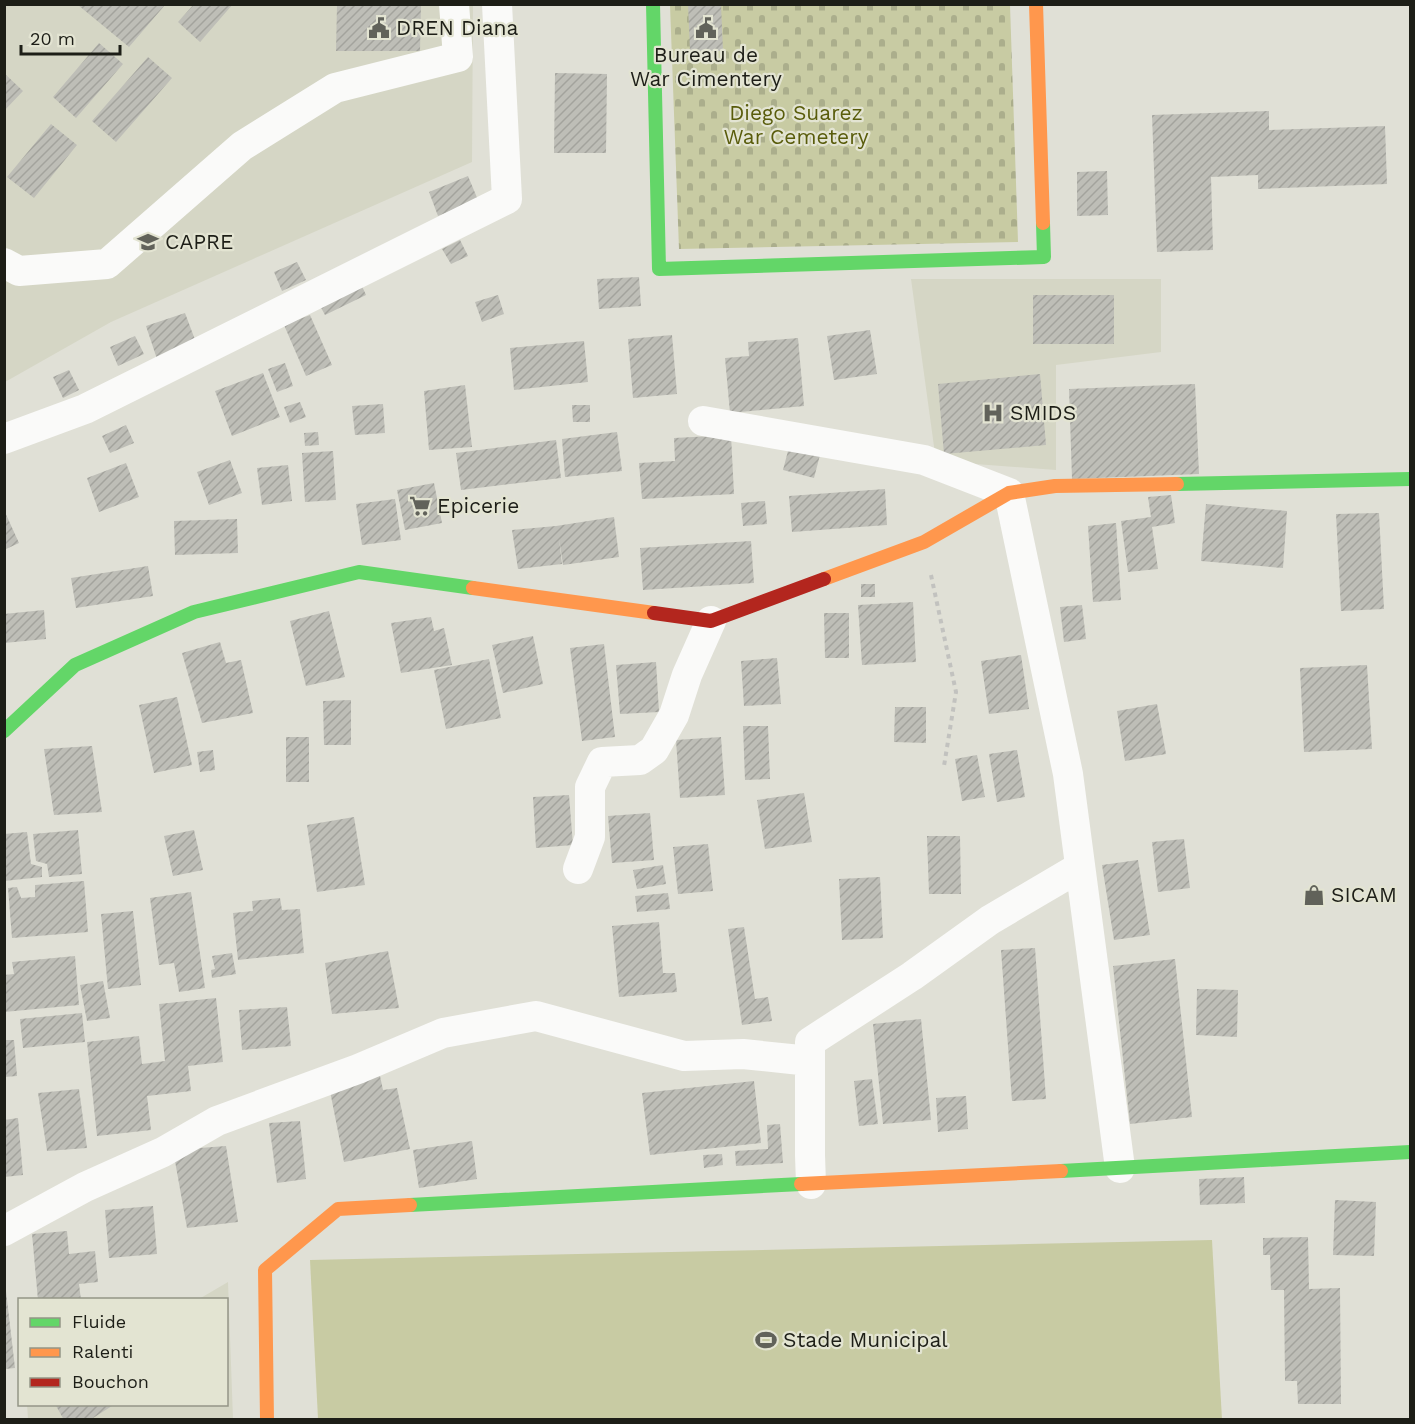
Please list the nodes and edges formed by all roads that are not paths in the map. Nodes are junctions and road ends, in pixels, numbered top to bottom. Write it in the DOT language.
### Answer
graph roads {
  1 [pos="454,4"];
  2 [pos="497,4"];
  3 [pos="653,4"];
  4 [pos="1036,4"];
  5 [pos="4,263"];
  6 [pos="703,421"];
  7 [pos="4,439"];
  8 [pos="1410,479"];
  9 [pos="1009,493"];
  10 [pos="711,621"];
  11 [pos="4,731"];
  12 [pos="1080,867"];
  13 [pos="578,869"];
  14 [pos="810,1061"];
  15 [pos="1410,1152"];
  16 [pos="1120,1168"];
  17 [pos="811,1184"];
  18 [pos="4,1231"];
  19 [pos="267,1419"];
  1 -- 5 [label="street"];
  2 -- 7 [label="street"];
  3 -- 4 [label="street"];
  6 -- 9 [label="street"];
  8 -- 9 [label="street"];
  9 -- 10 [label="street"];
  9 -- 12 [label="street"];
  10 -- 11 [label="street"];
  10 -- 13 [label="street"];
  12 -- 14 [label="street"];
  12 -- 16 [label="street"];
  14 -- 17 [label="street"];
  14 -- 18 [label="street"];
  15 -- 16 [label="street"];
  16 -- 17 [label="street"];
  17 -- 19 [label="street"];
}
